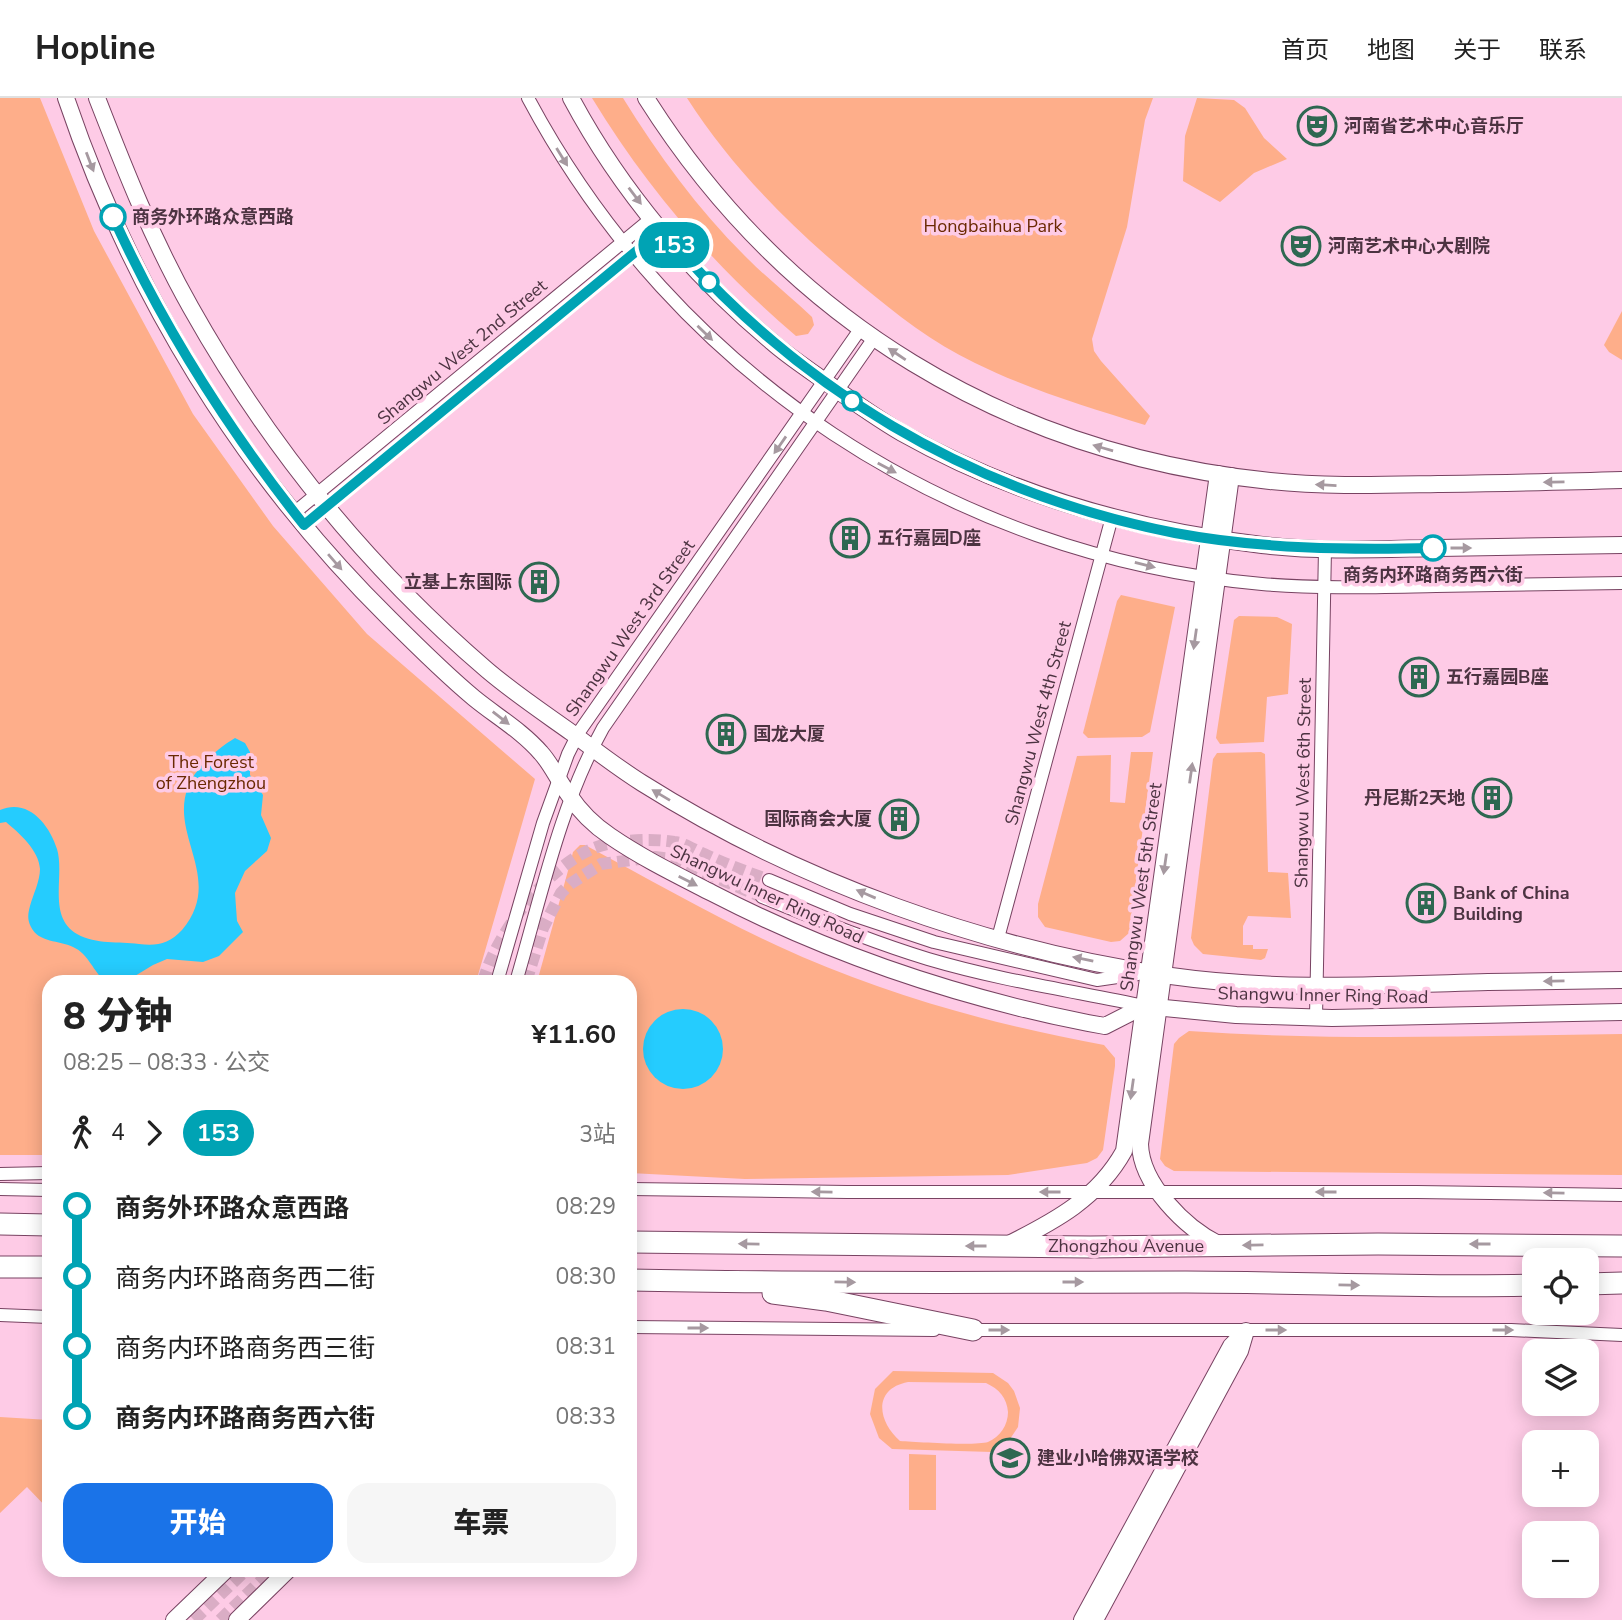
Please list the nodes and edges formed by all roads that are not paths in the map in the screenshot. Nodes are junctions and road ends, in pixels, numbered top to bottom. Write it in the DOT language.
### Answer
graph roads {
  1 [pos="66,98"];
  2 [pos="97,98"];
  3 [pos="528,98"];
  4 [pos="571,98"];
  5 [pos="646,98"];
  6 [pos="657,224"];
  7 [pos="622,243"];
  8 [pos="632,254"];
  9 [pos="868,333"];
  10 [pos="831,386"];
  11 [pos="803,412"];
  12 [pos="816,422"];
  13 [pos="1225,475"];
  14 [pos="1622,481"];
  15 [pos="322,500"];
  16 [pos="1112,517"];
  17 [pos="299,519"];
  18 [pos="1216,539"];
  19 [pos="1622,545"];
  20 [pos="1325,549"];
  21 [pos="1102,554"];
  22 [pos="1211,577"];
  23 [pos="1622,583"];
  24 [pos="1324,587"];
  25 [pos="577,737"];
  26 [pos="592,748"];
  27 [pos="559,779"];
  28 [pos="572,799"];
  29 [pos="769,880"];
  30 [pos="762,897"];
  31 [pos="998,938"];
  32 [pos="1156,973"];
  33 [pos="499,975"];
  34 [pos="518,975"];
  35 [pos="1622,980"];
  36 [pos="1317,985"];
  37 [pos="1151,1007"];
  38 [pos="1622,1012"];
  39 [pos="1316,1017"];
  40 [pos="42,1173"];
  41 [pos="0,1174"];
  42 [pos="0,1189"];
  43 [pos="637,1189"];
  44 [pos="42,1190"];
  45 [pos="1092,1192"];
  46 [pos="1160,1192"];
  47 [pos="1622,1195"];
  48 [pos="0,1224"];
  49 [pos="42,1225"];
  50 [pos="637,1242"];
  51 [pos="1615,1244"];
  52 [pos="1220,1245"];
  53 [pos="1005,1246"];
  54 [pos="0,1267"];
  55 [pos="42,1268"];
  56 [pos="637,1280"];
  57 [pos="684,1280"];
  58 [pos="1622,1283"];
  59 [pos="1599,1284"];
  60 [pos="1522,1285"];
  61 [pos="0,1315"];
  62 [pos="42,1317"];
  63 [pos="637,1327"];
  64 [pos="973,1330"];
  65 [pos="1246,1331"];
  66 [pos="1622,1335"];
  67 [pos="219,1577"];
  68 [pos="281,1577"];
  69 [pos="174,1620"];
  70 [pos="237,1620"];
  71 [pos="1082,1620"];
  72 [pos="1095,1620"];
  1 -- 17 [label="street, Shangwu Inner Ring Road, one-way"];
  2 -- 15 [label="street, Shangwu Inner Ring Road"];
  3 -- 7 [label="street, one-way"];
  4 -- 6 [label="street, one-way"];
  5 -- 9 [label="street"];
  6 -- 7 [label="street, Shangwu West 2nd Street"];
  6 -- 8 [label="street, Shangwu West 2nd Street"];
  6 -- 10 [label="street"];
  7 -- 8 [label="street"];
  7 -- 15 [label="street, Shangwu West 2nd Street"];
  8 -- 11 [label="street, one-way"];
  8 -- 15 [label="street, Shangwu West 2nd Street"];
  9 -- 10 [label="street, Shangwu West 3rd Street"];
  13 -- 9 [label="street, one-way"];
  10 -- 11 [label="street, Shangwu West 3rd Street"];
  10 -- 12 [label="street, Shangwu West 3rd Street"];
  10 -- 16 [label="street"];
  11 -- 12 [label="street"];
  11 -- 25 [label="street, Shangwu West 3rd Street, one-way"];
  12 -- 21 [label="street, one-way"];
  12 -- 26 [label="street, Shangwu West 3rd Street"];
  14 -- 13 [label="street, one-way"];
  13 -- 18 [label="street, Shangwu West 5th Street"];
  15 -- 17 [label="street, Shangwu West 2nd Street"];
  15 -- 25 [label="street, Shangwu Inner Ring Road"];
  16 -- 18 [label="street"];
  16 -- 21 [label="street, Shangwu West 4th Street"];
  17 -- 27 [label="street, Shangwu Inner Ring Road, one-way"];
  18 -- 20 [label="street"];
  18 -- 22 [label="street, Shangwu West 5th Street"];
  20 -- 19 [label="street, one-way"];
  20 -- 24 [label="street, Shangwu West 6th Street"];
  21 -- 22 [label="street, one-way"];
  21 -- 31 [label="street, Shangwu West 4th Street"];
  22 -- 24 [label="street"];
  22 -- 32 [label="street, Shangwu West 5th Street"];
  23 -- 24 [label="street"];
  24 -- 36 [label="street, Shangwu West 6th Street"];
  25 -- 26 [label="street, Shangwu Inner Ring Road"];
  25 -- 27 [label="street, Shangwu West 3rd Street"];
  26 -- 28 [label="street, Shangwu West 3rd Street"];
  31 -- 26 [label="street, Shangwu Inner Ring Road, one-way"];
  27 -- 28 [label="street, Shangwu Inner Ring Road"];
  27 -- 33 [label="street, Shangwu West 3rd Street"];
  28 -- 34 [label="street, Shangwu West 3rd Street"];
  28 -- 37 [label="street, Shangwu Inner Ring Road, one-way"];
  29 -- 32 [label="street"];
  30 -- 37 [label="street"];
  32 -- 31 [label="street, Shangwu Inner Ring Road, one-way"];
  32 -- 36 [label="street, Shangwu Inner Ring Road"];
  32 -- 37 [label="street, Shangwu West 5th Street"];
  35 -- 36 [label="street, Shangwu Inner Ring Road, one-way"];
  36 -- 39 [label="street, Shangwu West 6th Street"];
  37 -- 39 [label="street, Shangwu Inner Ring Road"];
  37 -- 45 [label="street, Shangwu West 5th Street, one-way"];
  37 -- 46 [label="street, Shangwu West 5th Street"];
  38 -- 39 [label="street, Shangwu Inner Ring Road"];
  40 -- 41 [label="street"];
  42 -- 44 [label="street"];
  45 -- 43 [label="street, one-way"];
  45 -- 46 [label="street"];
  45 -- 53 [label="street, Shangwu West 5th Street"];
  47 -- 46 [label="street, one-way"];
  46 -- 52 [label="street, Shangwu West 5th Street"];
  48 -- 49 [label="highway"];
  53 -- 50 [label="highway, Zhongzhou Avenue, one-way"];
  51 -- 52 [label="highway, Zhongzhou Avenue, one-way"];
  52 -- 53 [label="highway, Zhongzhou Avenue"];
  54 -- 55 [label="highway"];
  56 -- 57 [label="highway, Zhongzhou Avenue"];
  57 -- 60 [label="highway, Zhongzhou Avenue, one-way"];
  57 -- 64 [label="highway"];
  58 -- 59 [label="highway"];
  61 -- 62 [label="street"];
  63 -- 64 [label="street, one-way"];
  64 -- 65 [label="street, one-way"];
  65 -- 66 [label="street, one-way"];
  65 -- 71 [label="street"];
  65 -- 72 [label="street"];
  67 -- 69 [label="street"];
  68 -- 70 [label="street"];
}
